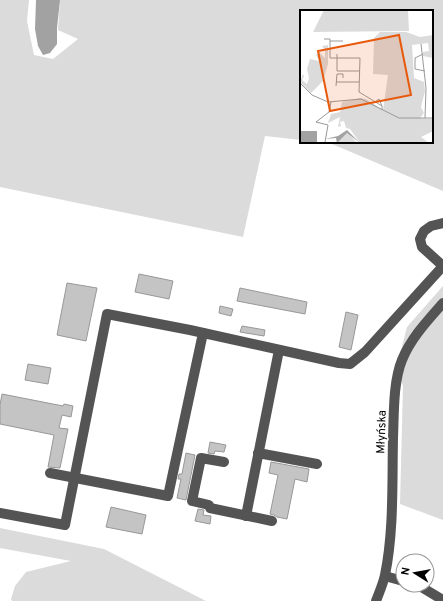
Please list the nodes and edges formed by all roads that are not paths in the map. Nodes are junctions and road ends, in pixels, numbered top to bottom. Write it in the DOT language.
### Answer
graph roads {
  1 [pos="443,223"];
  2 [pos="443,266"];
  3 [pos="443,303"];
  4 [pos="203,333"];
  5 [pos="279,350"];
  6 [pos="258,453"];
  7 [pos="224,462"];
  8 [pos="317,464"];
  9 [pos="50,473"];
  10 [pos="74,478"];
  11 [pos="0,512"];
  12 [pos="246,516"];
  13 [pos="272,521"];
  14 [pos="385,576"];
  15 [pos="395,579"];
  16 [pos="431,593"];
  17 [pos="443,600"];
  18 [pos="376,601"];
  1 -- 2 [label="street"];
  2 -- 5 [label="street"];
  3 -- 14 [label="street, Młyńska"];
  4 -- 5 [label="street"];
  4 -- 10 [label="street"];
  4 -- 10 [label="street"];
  5 -- 6 [label="street"];
  6 -- 8 [label="street"];
  6 -- 12 [label="street"];
  7 -- 12 [label="street"];
  9 -- 10 [label="street"];
  10 -- 11 [label="street"];
  12 -- 13 [label="street"];
  14 -- 15 [label="street"];
  14 -- 18 [label="street, Młyńska"];
  16 -- 17 [label="street"];
}
